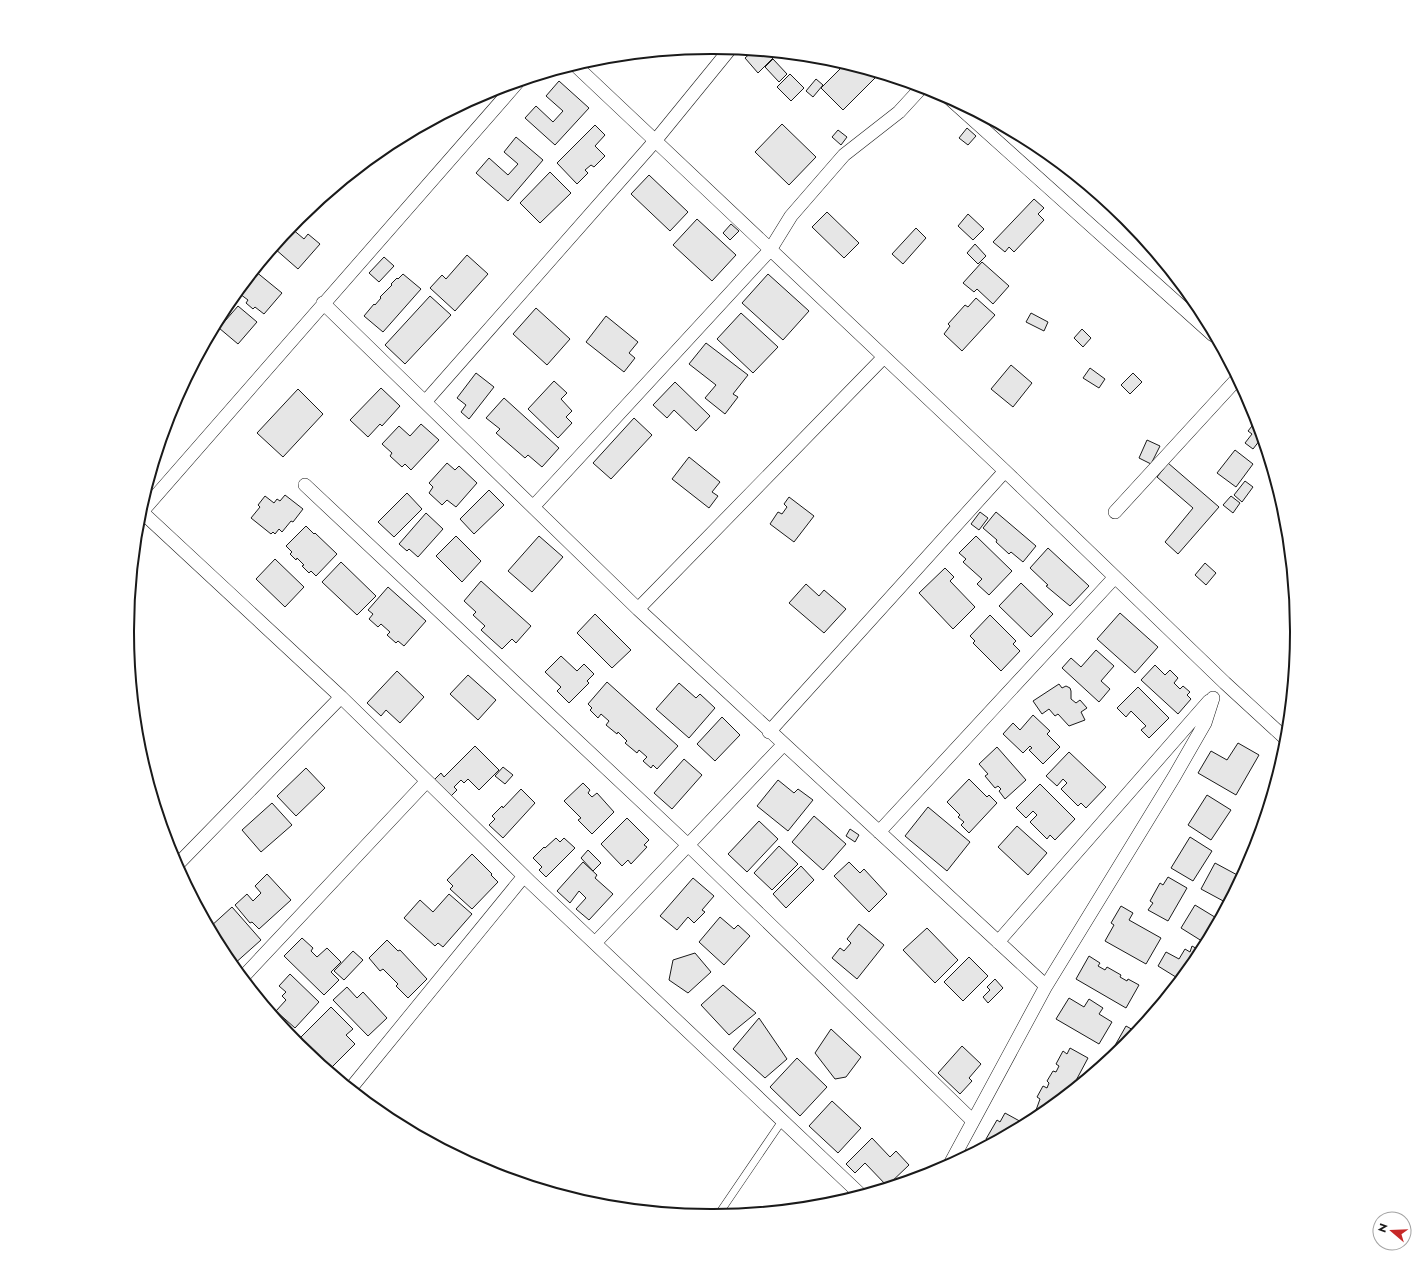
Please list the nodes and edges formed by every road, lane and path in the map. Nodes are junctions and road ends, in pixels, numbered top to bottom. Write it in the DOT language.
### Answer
graph roads {
  1 [pos="726,54"];
  2 [pos="580,70"];
  3 [pos="510,91"];
  4 [pos="917,92"];
  5 [pos="965,113"];
  6 [pos="655,141"];
  7 [pos="770,250"];
  8 [pos="323,304"];
  9 [pos="1199,323"];
  10 [pos="884,357"];
  11 [pos="1233,383"];
  12 [pos="425,402"];
  13 [pos="1004,471"];
  14 [pos="305,485"];
  15 [pos="149,503"];
  16 [pos="533,507"];
  17 [pos="1115,512"];
  18 [pos="146,518"];
  19 [pos="1115,577"];
  20 [pos="638,609"];
  21 [pos="1226,683"];
  22 [pos="341,697"];
  23 [pos="1213,698"];
  24 [pos="769,732"];
  25 [pos="1280,733"];
  26 [pos="783,744"];
  27 [pos="427,781"];
  28 [pos="879,832"];
  29 [pos="688,845"];
  30 [pos="182,860"];
  31 [pos="527,879"];
  32 [pos="998,942"];
  33 [pos="595,943"];
  34 [pos="247,973"];
  35 [pos="1046,986"];
  36 [pos="354,1085"];
  37 [pos="357,1087"];
  38 [pos="782,1121"];
  39 [pos="973,1121"];
  40 [pos="955,1155"];
  41 [pos="856,1190"];
  42 [pos="722,1209"];
  1 -- 6 [label="street"];
  2 -- 6 [label="street"];
  3 -- 8 [label="street"];
  4 -- 7 [label="street"];
  5 -- 9 [label="street"];
  6 -- 7 [label="street"];
  6 -- 12 [label="street"];
  7 -- 10 [label="street"];
  7 -- 16 [label="street"];
  8 -- 12 [label="street"];
  8 -- 15 [label="street"];
  10 -- 13 [label="street"];
  10 -- 20 [label="street"];
  11 -- 17 [label="street"];
  12 -- 16 [label="street"];
  13 -- 19 [label="street"];
  13 -- 24 [label="street"];
  14 -- 29 [label="street"];
  16 -- 20 [label="street"];
  18 -- 22 [label="street"];
  19 -- 21 [label="street"];
  19 -- 28 [label="street"];
  20 -- 24 [label="street"];
  21 -- 23 [label="street"];
  21 -- 25 [label="street"];
  22 -- 27 [label="street"];
  22 -- 30 [label="street"];
  23 -- 32 [label="street"];
  23 -- 35 [label="street"];
  24 -- 26 [label="street"];
  26 -- 28 [label="street"];
  26 -- 29 [label="street"];
  27 -- 31 [label="street"];
  27 -- 34 [label="street"];
  28 -- 32 [label="street"];
  29 -- 33 [label="street"];
  29 -- 39 [label="street"];
  31 -- 33 [label="street"];
  31 -- 36 [label="street"];
  31 -- 37 [label="street"];
  32 -- 35 [label="street"];
  33 -- 38 [label="street"];
  35 -- 39 [label="street"];
  38 -- 41 [label="street"];
  38 -- 42 [label="lane"];
  39 -- 40 [label="street"];
}
